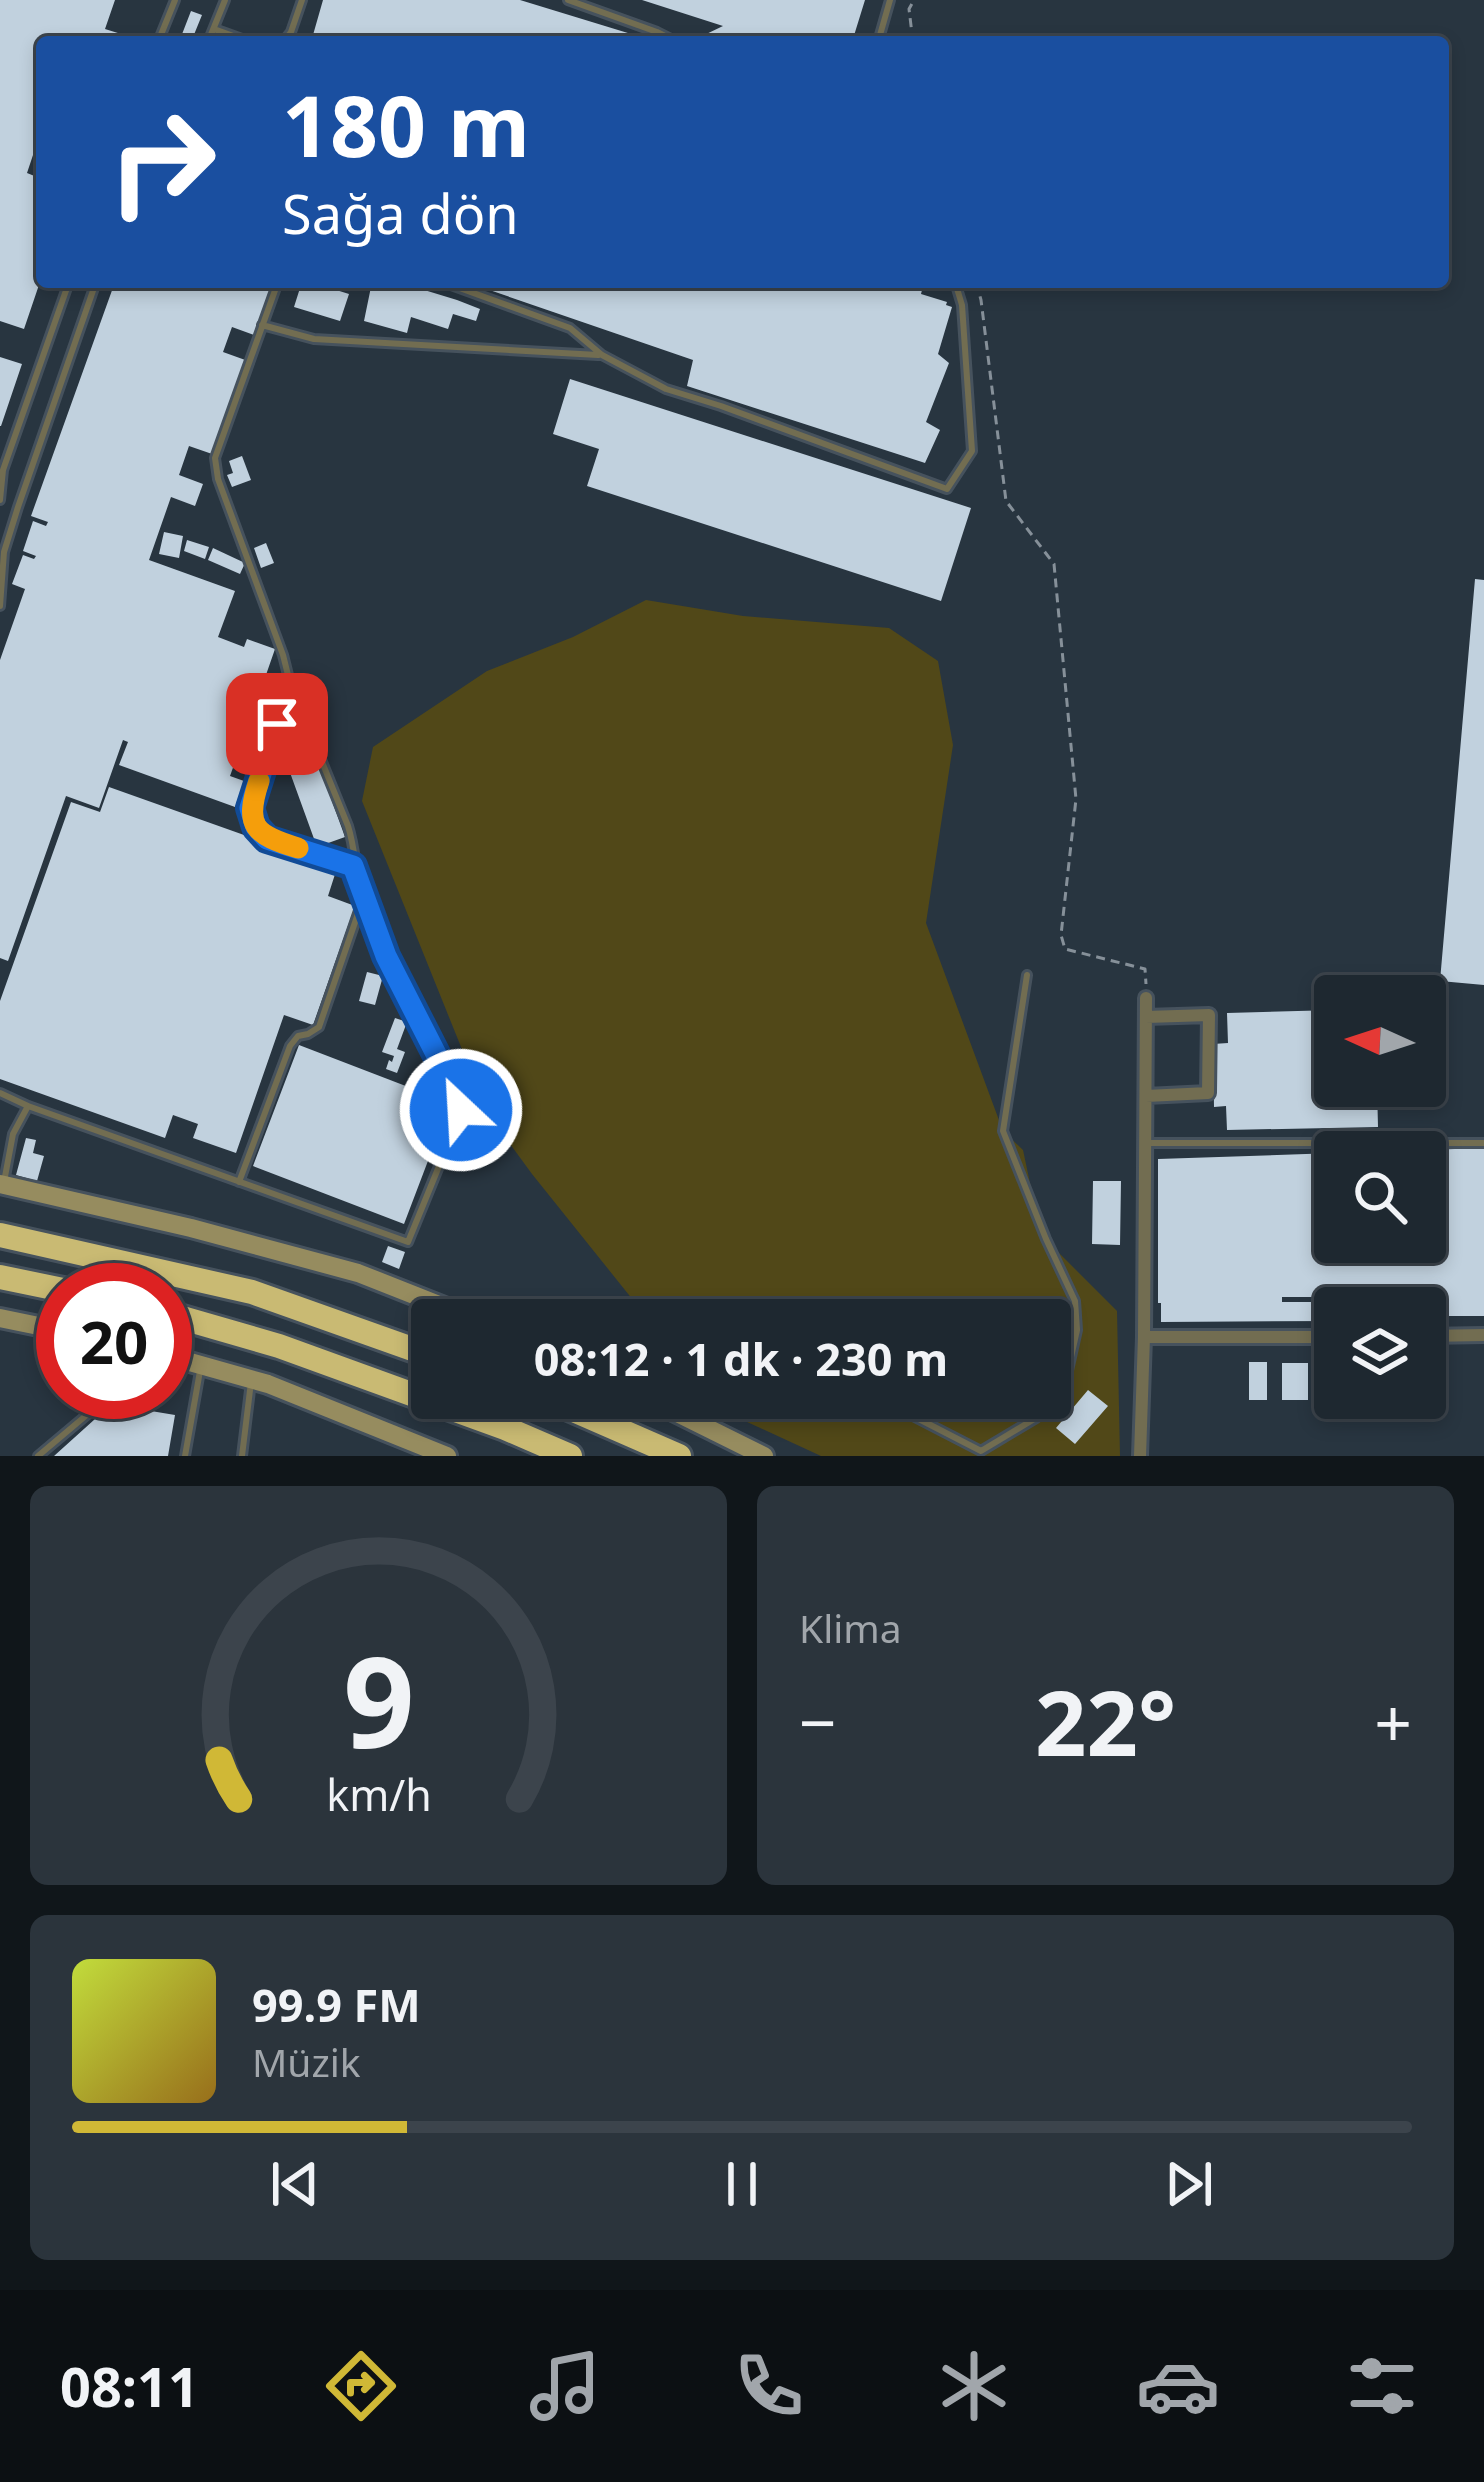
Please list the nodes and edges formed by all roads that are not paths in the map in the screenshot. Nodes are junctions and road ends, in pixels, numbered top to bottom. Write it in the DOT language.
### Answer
graph roads {
  1 [pos="175,0"];
  2 [pos="225,0"];
  3 [pos="302,0"];
  4 [pos="568,0"];
  5 [pos="890,0"];
  6 [pos="214,29"];
  7 [pos="160,36"];
  8 [pos="211,36"];
  9 [pos="233,36"];
  10 [pos="288,36"];
  11 [pos="665,36"];
  12 [pos="880,36"];
  13 [pos="67,288"];
  14 [pos="94,288"];
  15 [pos="276,288"];
  16 [pos="460,288"];
  17 [pos="957,288"];
  18 [pos="262,325"];
  19 [pos="602,355"];
  20 [pos="0,499"];
  21 [pos="18,507"];
  22 [pos="0,606"];
  23 [pos="290,683"];
  24 [pos="353,866"];
  25 [pos="363,899"];
  26 [pos="1027,975"];
  27 [pos="1146,998"];
  28 [pos="1146,1017"];
  29 [pos="0,1094"];
  30 [pos="1146,1096"];
  31 [pos="28,1106"];
  32 [pos="1484,1142"];
  33 [pos="1146,1143"];
  34 [pos="239,1182"];
  35 [pos="2,1184"];
  36 [pos="0,1235"];
  37 [pos="0,1277"];
  38 [pos="36,1284"];
  39 [pos="424,1299"];
  40 [pos="0,1318"];
  41 [pos="192,1321"];
  42 [pos="36,1325"];
  43 [pos="1484,1335"];
  44 [pos="1144,1336"];
  45 [pos="1446,1336"];
  46 [pos="1314,1337"];
  47 [pos="411,1349"];
  48 [pos="1071,1357"];
  49 [pos="192,1362"];
  50 [pos="201,1365"];
  51 [pos="251,1379"];
  52 [pos="82,1419"];
  53 [pos="594,1419"];
  54 [pos="689,1419"];
  55 [pos="919,1419"];
  56 [pos="1034,1419"];
  57 [pos="38,1456"];
  58 [pos="185,1456"];
  59 [pos="242,1456"];
  60 [pos="447,1456"];
  61 [pos="570,1456"];
  62 [pos="679,1456"];
  63 [pos="764,1456"];
  64 [pos="1140,1456"];
  1 -- 7 [label="lane"];
  2 -- 6 [label="lane"];
  3 -- 10 [label="lane"];
  4 -- 11 [label="lane"];
  5 -- 12 [label="lane"];
  6 -- 8 [label="lane"];
  6 -- 9 [label="lane"];
  13 -- 20 [label="lane"];
  14 -- 21 [label="lane"];
  15 -- 18 [label="lane"];
  16 -- 19 [label="lane"];
  17 -- 19 [label="lane"];
  18 -- 19 [label="lane"];
  18 -- 23 [label="lane"];
  20 -- 21 [label="lane"];
  21 -- 22 [label="lane"];
  23 -- 24 [label="lane"];
  23 -- 24 [label="lane"];
  24 -- 25 [label="lane"];
  25 -- 34 [label="lane"];
  25 -- 34 [label="lane"];
  26 -- 48 [label="lane"];
  27 -- 28 [label="street"];
  28 -- 30 [label="street"];
  28 -- 30 [label="street"];
  29 -- 31 [label="lane"];
  30 -- 33 [label="street"];
  31 -- 34 [label="lane"];
  31 -- 35 [label="lane"];
  32 -- 33 [label="lane"];
  33 -- 44 [label="street"];
  35 -- 39 [label="street"];
  36 -- 47 [label="highway"];
  37 -- 38 [label="highway"];
  40 -- 42 [label="street"];
  41 -- 61 [label="highway"];
  43 -- 45 [label="street"];
  44 -- 46 [label="street"];
  44 -- 64 [label="street"];
  49 -- 50 [label="street"];
  50 -- 51 [label="street"];
  50 -- 58 [label="lane"];
  51 -- 59 [label="lane"];
  51 -- 60 [label="street"];
  52 -- 57 [label="lane"];
  53 -- 62 [label="highway"];
  54 -- 63 [label="street"];
  55 -- 56 [label="lane"];
}
